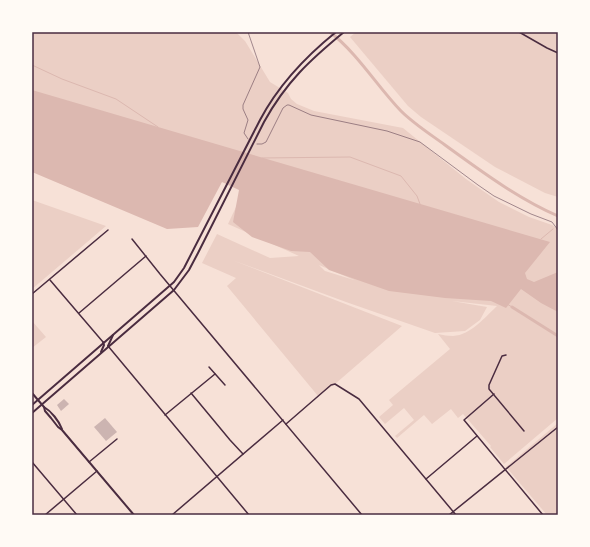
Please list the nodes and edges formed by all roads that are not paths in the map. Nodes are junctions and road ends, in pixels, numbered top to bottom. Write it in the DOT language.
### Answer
graph roads {
  1 [pos="336,32"];
  2 [pos="519,32"];
  3 [pos="343,33"];
  4 [pos="558,53"];
  5 [pos="108,230"];
  6 [pos="132,239"];
  7 [pos="146,256"];
  8 [pos="50,279"];
  9 [pos="170,286"];
  10 [pos="174,290"];
  11 [pos="32,294"];
  12 [pos="79,313"];
  13 [pos="115,333"];
  14 [pos="103,342"];
  15 [pos="108,346"];
  16 [pos="100,353"];
  17 [pos="506,355"];
  18 [pos="209,367"];
  19 [pos="215,374"];
  20 [pos="225,385"];
  21 [pos="32,393"];
  22 [pos="191,393"];
  23 [pos="494,394"];
  24 [pos="38,400"];
  25 [pos="32,405"];
  26 [pos="43,406"];
  27 [pos="32,413"];
  28 [pos="165,415"];
  29 [pos="283,420"];
  30 [pos="286,424"];
  31 [pos="558,427"];
  32 [pos="524,431"];
  33 [pos="477,436"];
  34 [pos="117,439"];
  35 [pos="243,454"];
  36 [pos="32,462"];
  37 [pos="89,462"];
  38 [pos="505,470"];
  39 [pos="97,471"];
  40 [pos="217,476"];
  41 [pos="426,479"];
  42 [pos="63,499"];
  43 [pos="453,511"];
  44 [pos="45,515"];
  45 [pos="77,515"];
  46 [pos="134,515"];
  47 [pos="172,515"];
  48 [pos="249,515"];
  49 [pos="362,515"];
  50 [pos="449,515"];
  51 [pos="456,515"];
  52 [pos="543,515"];
  1 -- 9 [label="main road"];
  2 -- 4 [label="street"];
  3 -- 10 [label="main road"];
  5 -- 8 [label="street"];
  6 -- 7 [label="street"];
  7 -- 9 [label="street"];
  7 -- 12 [label="street"];
  8 -- 11 [label="street"];
  8 -- 12 [label="street"];
  9 -- 10 [label="street"];
  9 -- 13 [label="main road"];
  10 -- 15 [label="main road"];
  10 -- 29 [label="street"];
  12 -- 14 [label="street"];
  13 -- 14 [label="main road"];
  13 -- 15 [label="main road"];
  14 -- 16 [label="main road"];
  14 -- 24 [label="main road"];
  15 -- 16 [label="main road"];
  15 -- 28 [label="street"];
  16 -- 26 [label="main road"];
  17 -- 23 [label="street"];
  18 -- 19 [label="street"];
  19 -- 20 [label="street"];
  19 -- 22 [label="street"];
  21 -- 24 [label="main road"];
  22 -- 28 [label="street"];
  22 -- 35 [label="street"];
  23 -- 32 [label="street"];
  23 -- 33 [label="street"];
  24 -- 25 [label="main road"];
  24 -- 26 [label="main road"];
  26 -- 27 [label="main road"];
  26 -- 37 [label="main road"];
  28 -- 40 [label="street"];
  29 -- 30 [label="street"];
  29 -- 35 [label="street"];
  30 -- 41 [label="street"];
  30 -- 49 [label="street"];
  31 -- 38 [label="street"];
  33 -- 38 [label="street"];
  33 -- 41 [label="street"];
  34 -- 37 [label="street"];
  35 -- 40 [label="street"];
  36 -- 42 [label="street"];
  37 -- 39 [label="main road"];
  38 -- 43 [label="street"];
  38 -- 52 [label="street"];
  39 -- 42 [label="street"];
  39 -- 46 [label="main road"];
  40 -- 47 [label="street"];
  40 -- 48 [label="street"];
  41 -- 43 [label="street"];
  42 -- 44 [label="street"];
  42 -- 45 [label="street"];
  43 -- 50 [label="street"];
  43 -- 51 [label="street"];
}
